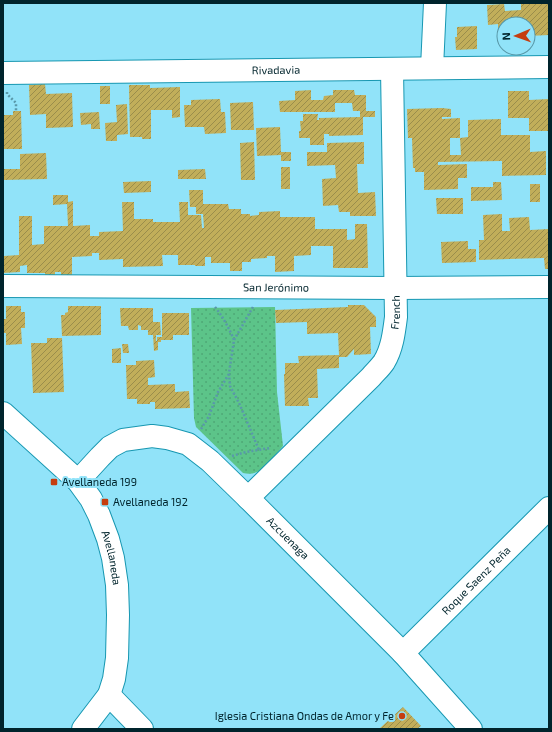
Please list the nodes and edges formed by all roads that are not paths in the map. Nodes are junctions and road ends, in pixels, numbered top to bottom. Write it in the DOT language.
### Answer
graph roads {
  1 [pos="435,3"];
  2 [pos="549,67"];
  3 [pos="432,68"];
  4 [pos="392,69"];
  5 [pos="3,73"];
  6 [pos="3,286"];
  7 [pos="549,287"];
  8 [pos="395,288"];
  9 [pos="3,413"];
  10 [pos="78,481"];
  11 [pos="248,498"];
  12 [pos="549,508"];
  13 [pos="403,652"];
  14 [pos="109,695"];
  15 [pos="83,729"];
  16 [pos="142,729"];
  17 [pos="471,729"];
  1 -- 3 [label="street"];
  2 -- 3 [label="street, Rivadavia"];
  3 -- 4 [label="street, Rivadavia"];
  4 -- 5 [label="street, Rivadavia"];
  4 -- 8 [label="street, French"];
  6 -- 8 [label="street, San Jerónimo"];
  7 -- 8 [label="street, San Jerónimo"];
  8 -- 11 [label="street, French"];
  9 -- 10 [label="street, Avellaneda"];
  10 -- 11 [label="street, Azcuenaga"];
  10 -- 14 [label="street, Avellaneda"];
  11 -- 13 [label="street, Azcuenaga"];
  12 -- 13 [label="street, Roque Saenz Peña"];
  13 -- 17 [label="street, Azcuenaga"];
  14 -- 15 [label="street"];
  14 -- 16 [label="street"];
}
